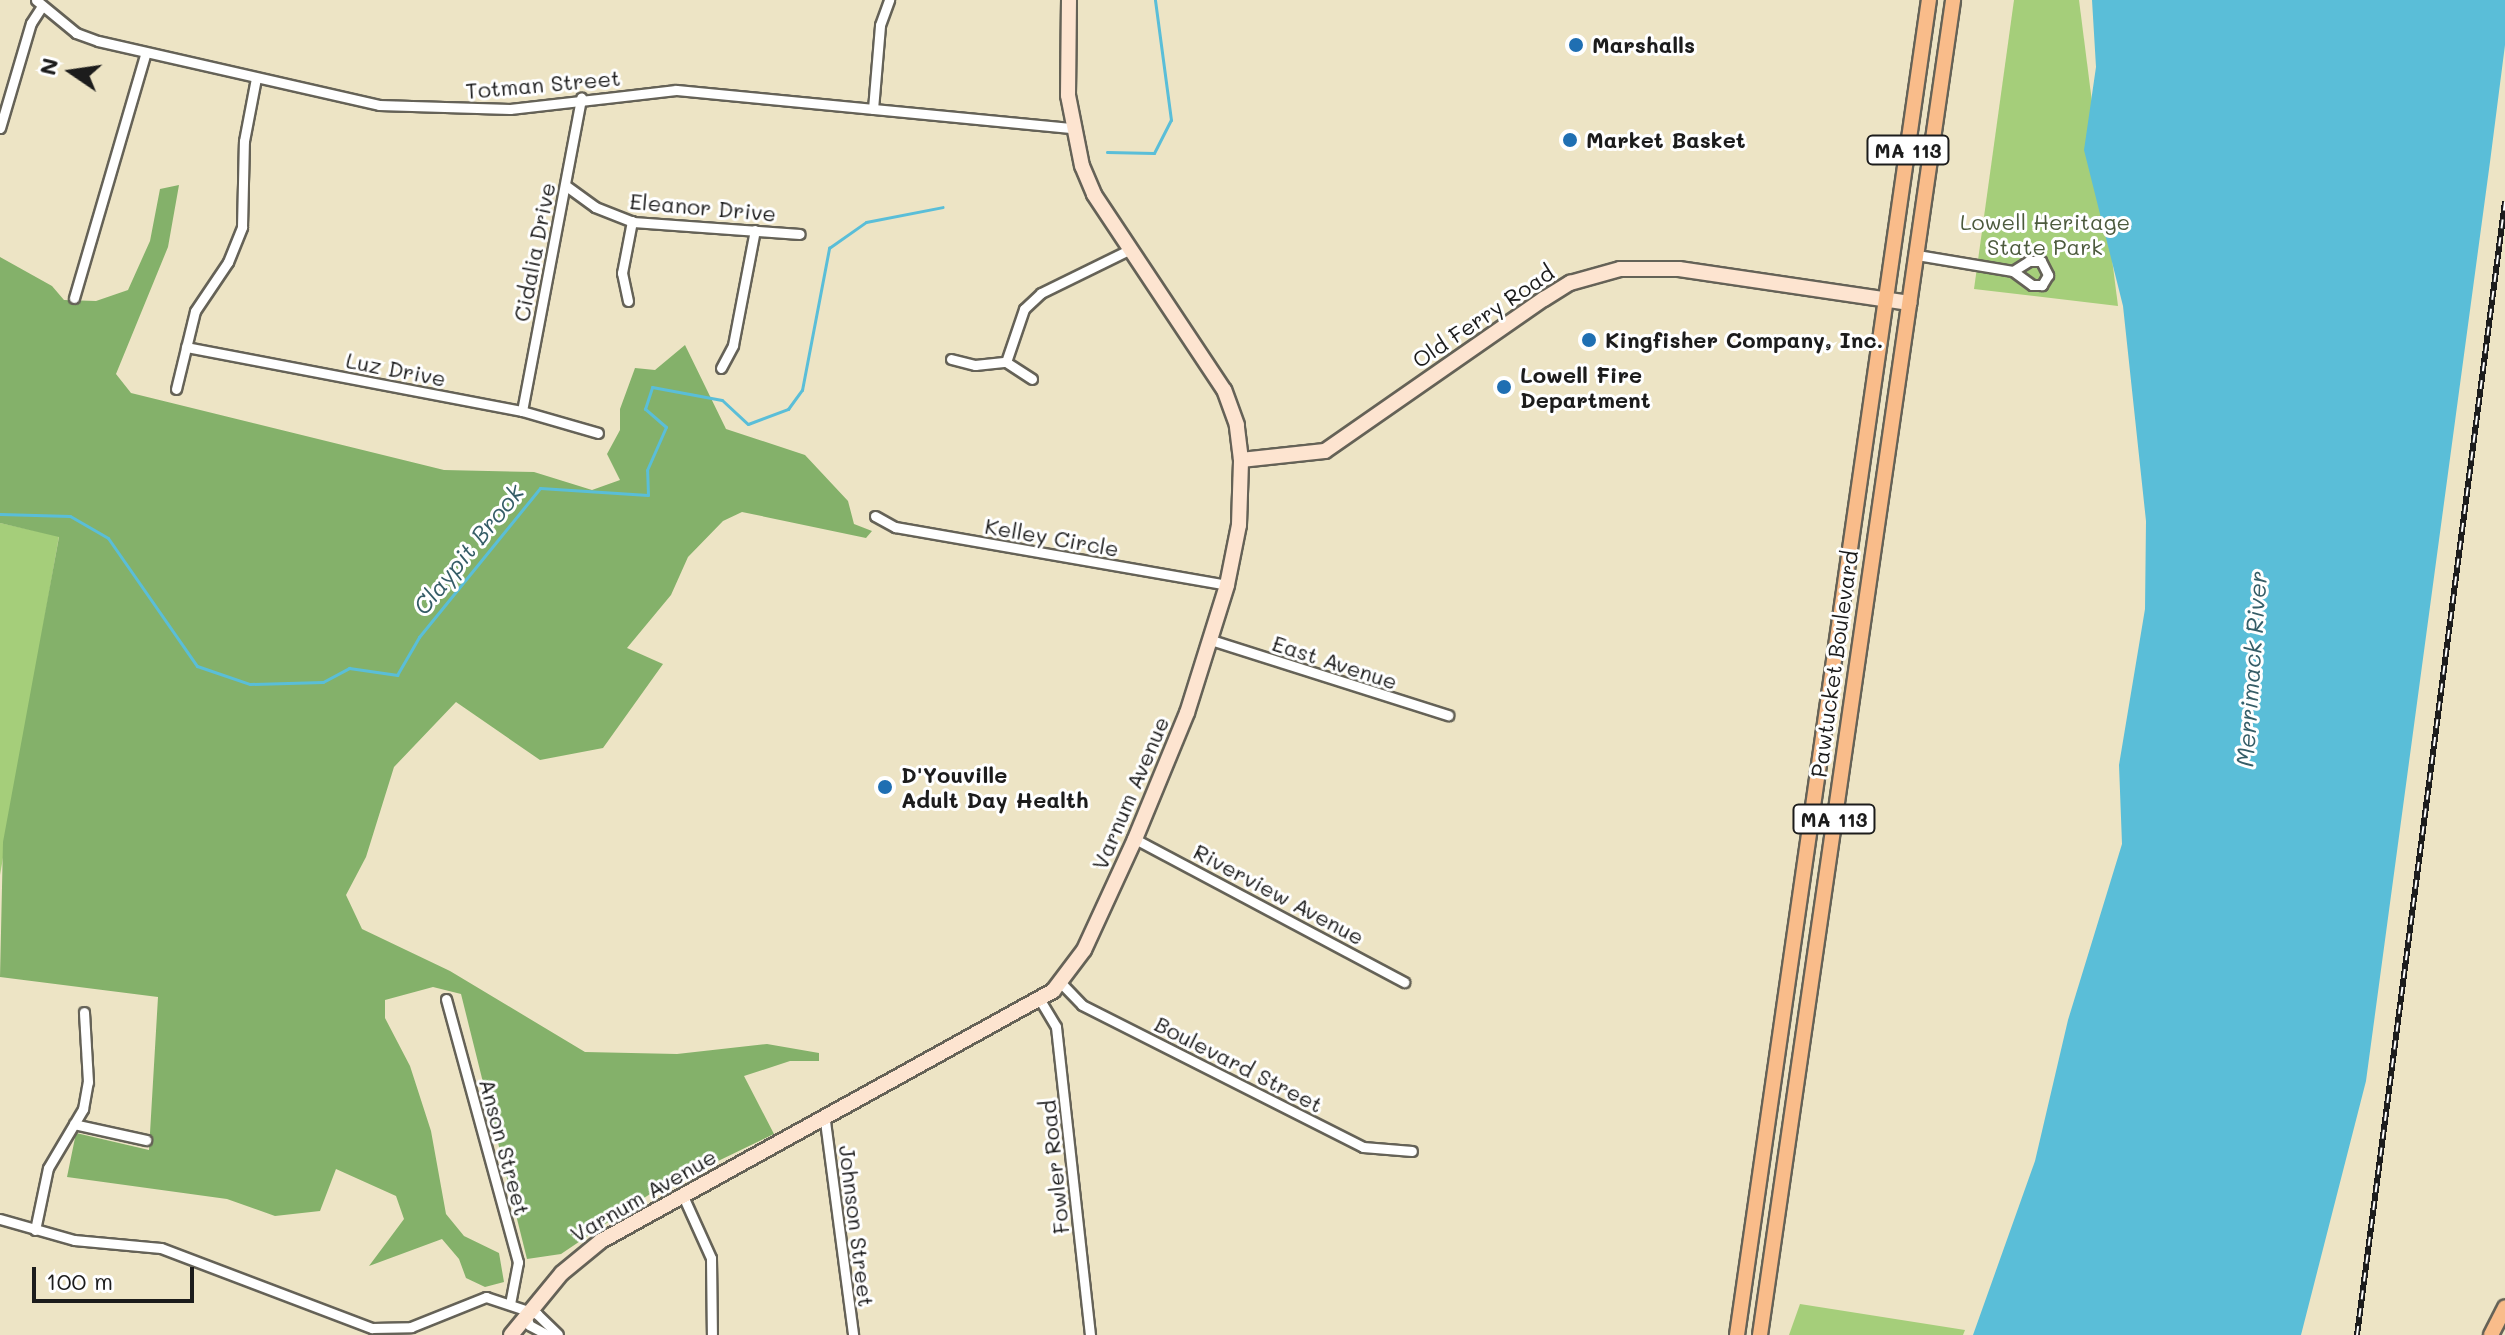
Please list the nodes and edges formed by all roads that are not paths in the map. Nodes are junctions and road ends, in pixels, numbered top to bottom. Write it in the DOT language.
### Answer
graph roads {
  1 [pos="889,0"];
  2 [pos="1069,0"];
  3 [pos="1929,0"];
  4 [pos="1953,0"];
  5 [pos="39,3"];
  6 [pos="145,55"];
  7 [pos="256,78"];
  8 [pos="581,98"];
  9 [pos="873,109"];
  10 [pos="0,128"];
  11 [pos="1071,128"];
  12 [pos="565,185"];
  13 [pos="632,221"];
  14 [pos="755,230"];
  15 [pos="800,234"];
  16 [pos="1131,249"];
  17 [pos="1917,255"];
  18 [pos="2013,271"];
  19 [pos="74,298"];
  20 [pos="1887,300"];
  21 [pos="628,301"];
  22 [pos="1910,303"];
  23 [pos="186,347"];
  24 [pos="951,359"];
  25 [pos="1006,362"];
  26 [pos="721,368"];
  27 [pos="1032,379"];
  28 [pos="176,389"];
  29 [pos="522,411"];
  30 [pos="598,433"];
  31 [pos="1241,460"];
  32 [pos="875,516"];
  33 [pos="1227,585"];
  34 [pos="1211,640"];
  35 [pos="1448,715"];
  36 [pos="1135,839"];
  37 [pos="1404,982"];
  38 [pos="1061,983"];
  39 [pos="446,999"];
  40 [pos="1040,1000"];
  41 [pos="84,1012"];
  42 [pos="825,1121"];
  43 [pos="74,1124"];
  44 [pos="146,1140"];
  45 [pos="1412,1151"];
  46 [pos="683,1196"];
  47 [pos="0,1219"];
  48 [pos="35,1230"];
  49 [pos="510,1304"];
  50 [pos="2505,1307"];
  51 [pos="526,1314"];
  52 [pos="511,1335"];
  53 [pos="555,1335"];
  54 [pos="712,1335"];
  55 [pos="853,1335"];
  56 [pos="1090,1335"];
  57 [pos="1737,1335"];
  58 [pos="1760,1335"];
  59 [pos="2491,1335"];
  1 -- 9 [label="street"];
  2 -- 11 [label="main road, Varnum Avenue"];
  3 -- 20 [label="main road, Pawtucket Boulevard / MA 113"];
  4 -- 17 [label="main road, Pawtucket Boulevard / MA 113"];
  5 -- 6 [label="street, Totman Street"];
  5 -- 10 [label="street"];
  6 -- 7 [label="street, Totman Street"];
  6 -- 19 [label="street"];
  7 -- 8 [label="street, Totman Street"];
  7 -- 23 [label="street"];
  8 -- 9 [label="street, Totman Street"];
  8 -- 12 [label="street, Cidalia Drive"];
  9 -- 11 [label="street, Totman Street"];
  11 -- 16 [label="main road, Varnum Avenue"];
  12 -- 13 [label="street, Eleanor Drive"];
  12 -- 29 [label="street, Cidalia Drive"];
  13 -- 14 [label="street, Eleanor Drive"];
  13 -- 21 [label="street"];
  14 -- 15 [label="street, Eleanor Drive"];
  14 -- 26 [label="street"];
  16 -- 25 [label="street"];
  16 -- 31 [label="main road, Varnum Avenue"];
  17 -- 18 [label="street"];
  17 -- 22 [label="main road, Pawtucket Boulevard / MA 113"];
  20 -- 22 [label="main road, Old Ferry Road"];
  20 -- 31 [label="main road, Old Ferry Road"];
  20 -- 57 [label="main road, Pawtucket Boulevard / MA 113"];
  22 -- 58 [label="main road, Pawtucket Boulevard / MA 113"];
  23 -- 28 [label="street"];
  23 -- 29 [label="street, Luz Drive"];
  24 -- 25 [label="street"];
  25 -- 27 [label="street"];
  29 -- 30 [label="street, Luz Drive"];
  31 -- 33 [label="main road, Varnum Avenue"];
  32 -- 33 [label="street, Kelley Circle"];
  33 -- 34 [label="main road, Varnum Avenue"];
  34 -- 35 [label="street, East Avenue"];
  34 -- 36 [label="main road, Varnum Avenue"];
  36 -- 37 [label="street, Riverview Avenue"];
  36 -- 38 [label="main road, Varnum Avenue"];
  38 -- 40 [label="main road, Varnum Avenue"];
  38 -- 45 [label="street, Boulevard Street"];
  39 -- 49 [label="street, Anson Street"];
  40 -- 42 [label="main road, Varnum Avenue"];
  40 -- 56 [label="street, Fowler Road"];
  41 -- 43 [label="street"];
  42 -- 46 [label="main road, Varnum Avenue"];
  42 -- 55 [label="street, Johnson Street"];
  43 -- 44 [label="street"];
  43 -- 48 [label="street"];
  46 -- 51 [label="main road, Varnum Avenue"];
  46 -- 54 [label="street"];
  47 -- 48 [label="street"];
  48 -- 49 [label="street"];
  49 -- 51 [label="street"];
  50 -- 59 [label="main road"];
  51 -- 52 [label="main road, Varnum Avenue"];
  51 -- 53 [label="street"];
}
